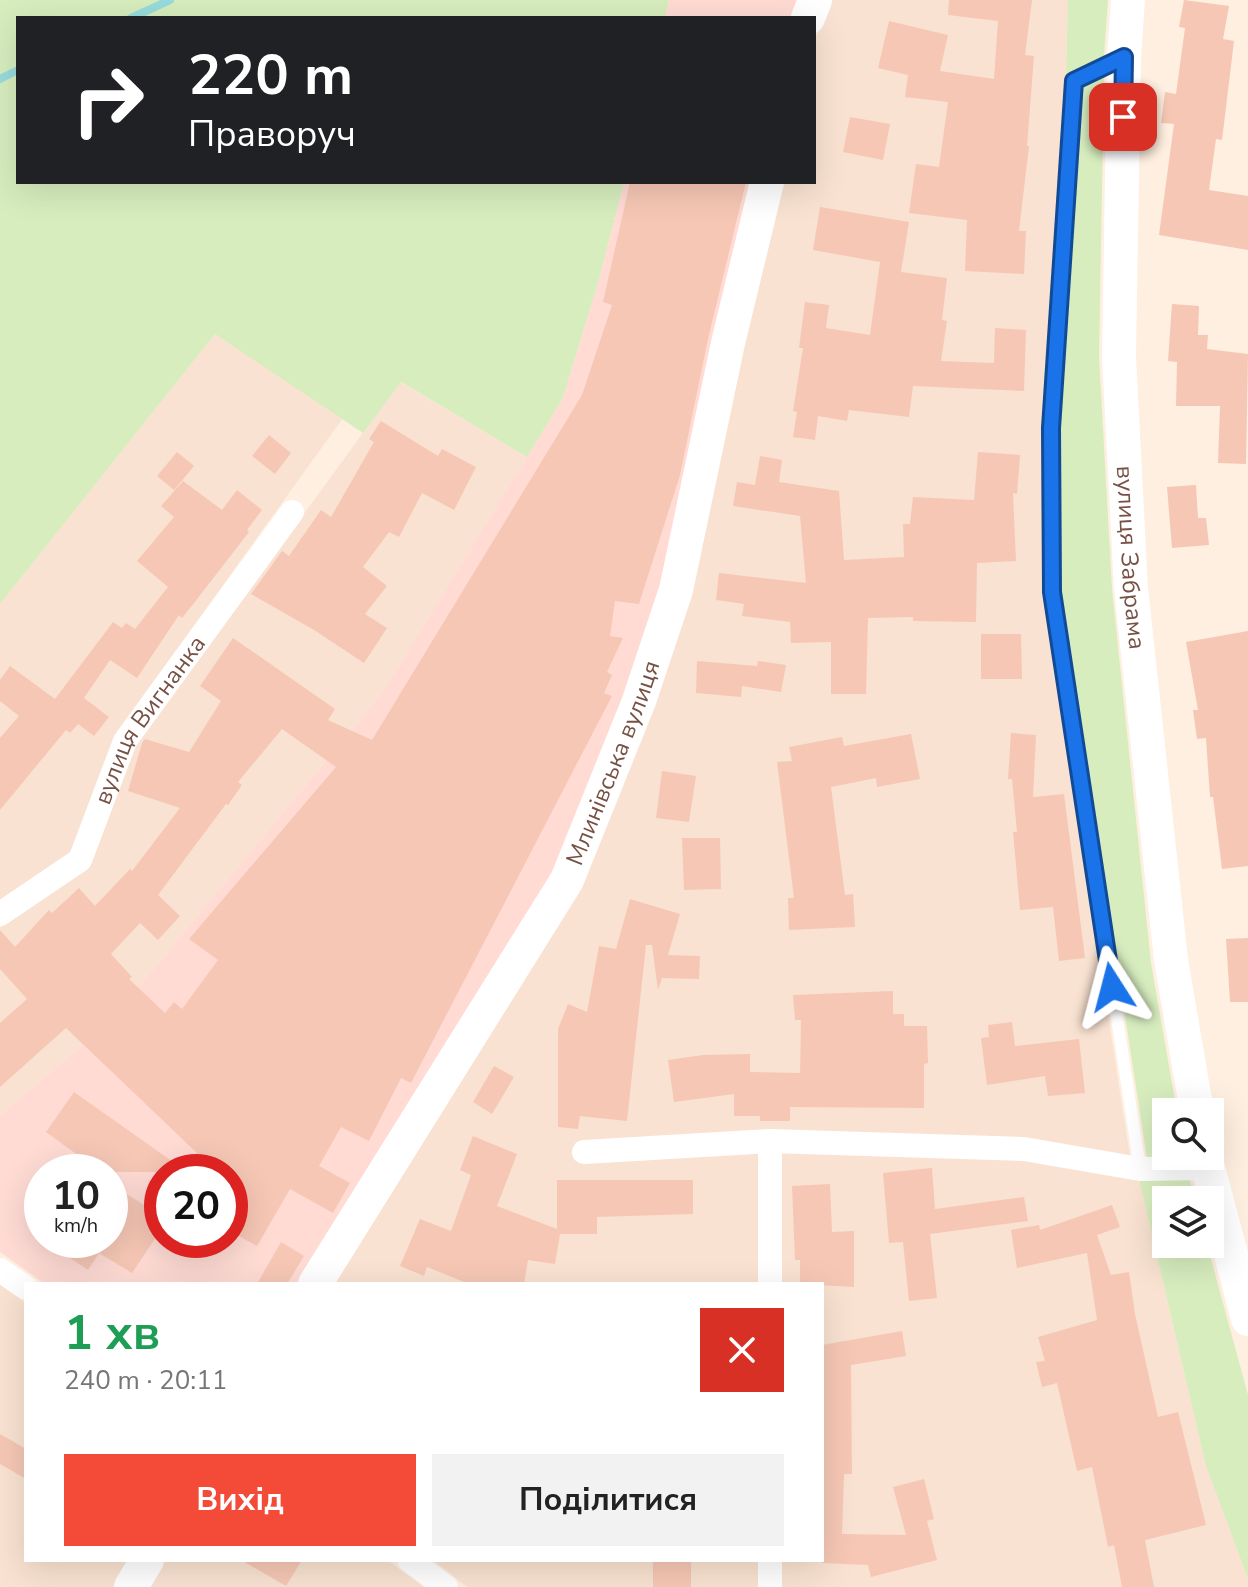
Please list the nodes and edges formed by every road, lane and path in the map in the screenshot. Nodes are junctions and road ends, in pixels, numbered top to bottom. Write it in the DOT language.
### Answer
graph roads {
  1 [pos="1128,0"];
  2 [pos="1124,57"];
  3 [pos="767,184"];
  4 [pos="292,512"];
  5 [pos="0,914"];
  6 [pos="1195,1098"];
  7 [pos="770,1141"];
  8 [pos="584,1152"];
  9 [pos="1152,1168"];
  10 [pos="1140,1169"];
  11 [pos="1208,1170"];
  12 [pos="0,1270"];
  13 [pos="316,1282"];
  14 [pos="770,1282"];
  15 [pos="24,1287"];
  16 [pos="1248,1319"];
  17 [pos="146,1562"];
  18 [pos="412,1562"];
  19 [pos="770,1562"];
  20 [pos="131,1587"];
  21 [pos="446,1587"];
  22 [pos="770,1587"];
  1 -- 2 [label="main road, вулиця Забрама"];
  2 -- 6 [label="main road, вулиця Забрама"];
  2 -- 10 [label="lane"];
  3 -- 13 [label="main road, Млинівська вулиця"];
  4 -- 5 [label="street, вулиця Вигнанка"];
  7 -- 8 [label="street"];
  7 -- 10 [label="street"];
  7 -- 14 [label="street"];
  9 -- 10 [label="street"];
  11 -- 16 [label="main road"];
  12 -- 15 [label="street"];
  17 -- 20 [label="main road"];
  18 -- 21 [label="street"];
  19 -- 22 [label="street"];
}
